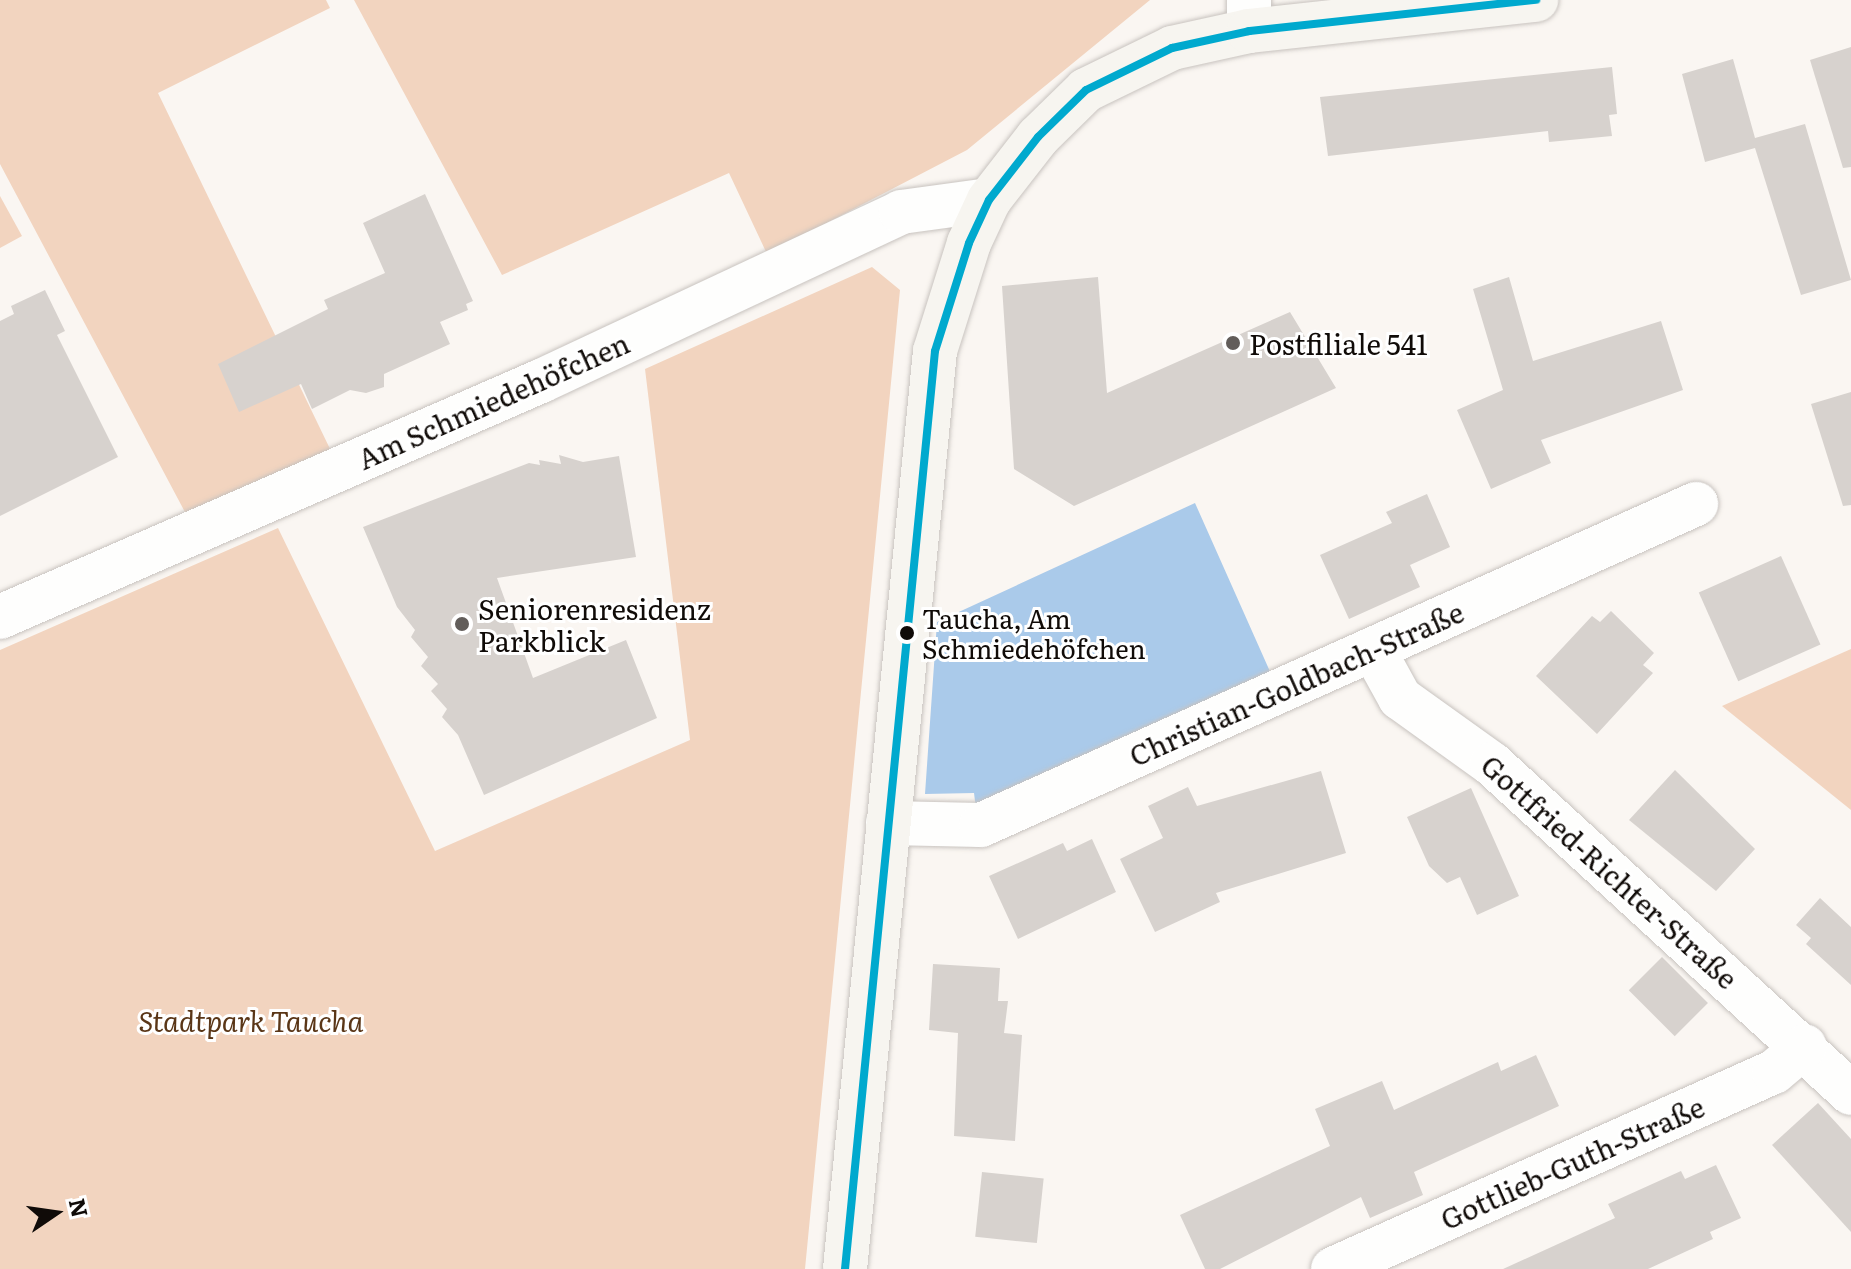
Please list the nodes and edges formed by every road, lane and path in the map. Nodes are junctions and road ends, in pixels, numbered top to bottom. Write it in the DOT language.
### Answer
graph roads {
  1 [pos="1536,0"];
  2 [pos="1249,15"];
  3 [pos="989,200"];
  4 [pos="1696,504"];
  5 [pos="0,617"];
  6 [pos="1373,649"];
  7 [pos="888,823"];
  8 [pos="1805,1046"];
  9 [pos="1851,1093"];
  10 [pos="845,1269"];
  11 [pos="1333,1269"];
  1 -- 2 [label="street"];
  2 -- 3 [label="street"];
  3 -- 5 [label="street, Am Schmiedehöfchen"];
  3 -- 7 [label="street"];
  4 -- 6 [label="street, Christian-Goldbach-Straße"];
  6 -- 7 [label="street, Christian-Goldbach-Straße"];
  6 -- 8 [label="street, Gottfried-Richter-Straße"];
  7 -- 10 [label="street"];
  8 -- 9 [label="street, Gottfried-Richter-Straße"];
  8 -- 11 [label="street, Gottlieb-Guth-Straße"];
}
